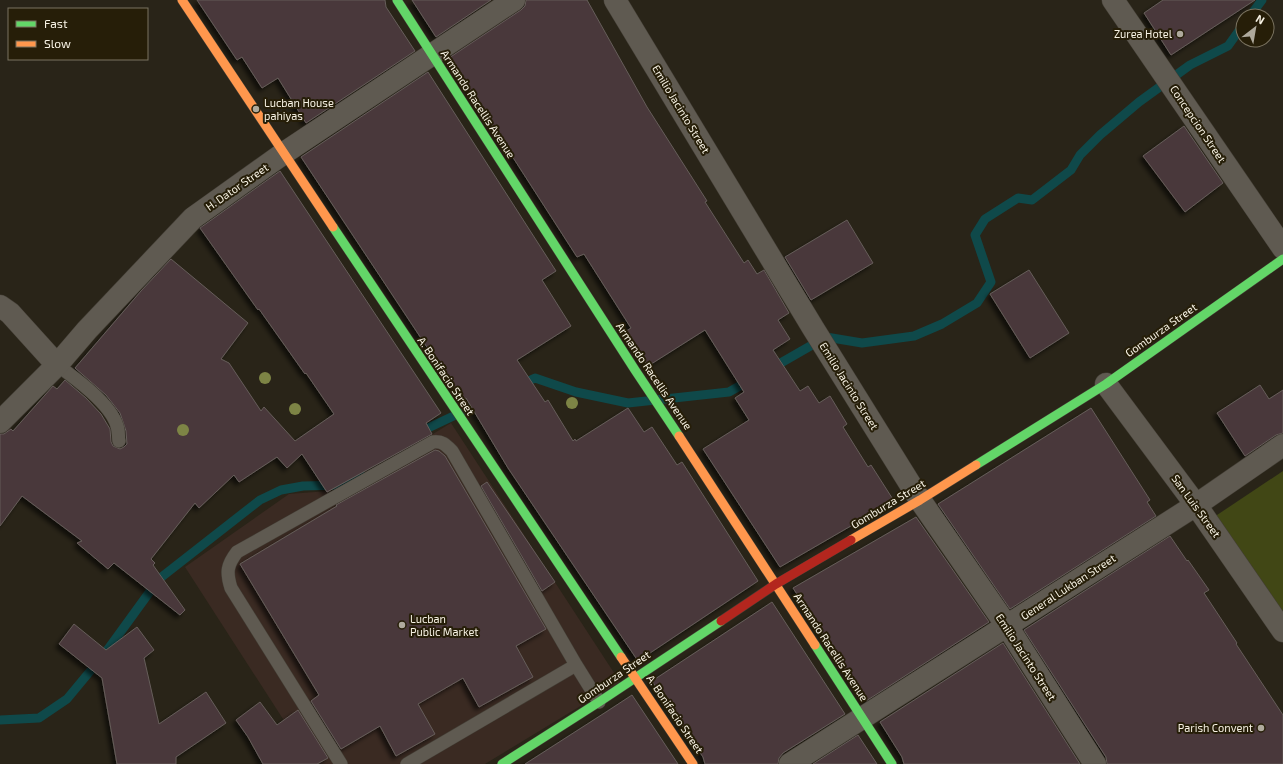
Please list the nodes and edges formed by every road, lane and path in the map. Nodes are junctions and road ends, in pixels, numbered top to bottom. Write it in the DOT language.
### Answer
graph roads {
  1 [pos="182,0"];
  2 [pos="397,0"];
  3 [pos="514,0"];
  4 [pos="615,0"];
  5 [pos="1113,0"];
  6 [pos="432,55"];
  7 [pos="284,153"];
  8 [pos="1283,248"];
  9 [pos="1283,259"];
  10 [pos="0,306"];
  11 [pos="57,365"];
  12 [pos="1106,384"];
  13 [pos="0,422"];
  14 [pos="119,441"];
  15 [pos="1283,445"];
  16 [pos="920,500"];
  17 [pos="1196,505"];
  18 [pos="776,584"];
  19 [pos="1006,626"];
  20 [pos="1283,631"];
  21 [pos="576,665"];
  22 [pos="636,678"];
  23 [pos="599,702"];
  24 [pos="862,718"];
  25 [pos="511,762"];
  26 [pos="341,764"];
  27 [pos="406,764"];
  28 [pos="693,764"];
  29 [pos="790,764"];
  30 [pos="892,764"];
  31 [pos="1095,764"];
  1 -- 7 [label="street, A. Bonifacio Street"];
  2 -- 6 [label="street, Armando Racellis Avenue"];
  3 -- 6 [label="street, H. Dator Street"];
  4 -- 16 [label="street, Emilio Jacinto Street"];
  5 -- 8 [label="street, Concepcion Street"];
  6 -- 7 [label="street, H. Dator Street"];
  6 -- 18 [label="street, Armando Racellis Avenue"];
  7 -- 11 [label="street, H. Dator Street"];
  7 -- 22 [label="street, A. Bonifacio Street"];
  9 -- 12 [label="street, Gomburza Street"];
  10 -- 11 [label="street"];
  11 -- 13 [label="street, H. Dator Street"];
  11 -- 14 [label="lane"];
  12 -- 16 [label="street, Gomburza Street"];
  12 -- 17 [label="street, San Luis Street"];
  15 -- 17 [label="street, General Lukban Street"];
  16 -- 18 [label="street, Gomburza Street"];
  16 -- 19 [label="street, Emilio Jacinto Street"];
  17 -- 19 [label="street, General Lukban Street"];
  17 -- 20 [label="street, San Luis Street"];
  18 -- 22 [label="street, Gomburza Street"];
  18 -- 24 [label="street, Armando Racellis Avenue"];
  19 -- 24 [label="street, General Lukban Street"];
  19 -- 31 [label="street, Emilio Jacinto Street"];
  21 -- 23 [label="lane"];
  21 -- 26 [label="lane"];
  21 -- 27 [label="lane"];
  22 -- 23 [label="street, Gomburza Street"];
  22 -- 28 [label="street, A. Bonifacio Street"];
  23 -- 25 [label="street, Gomburza Street"];
  24 -- 29 [label="street, General Lukban Street"];
  24 -- 30 [label="street, Armando Racellis Avenue"];
}
